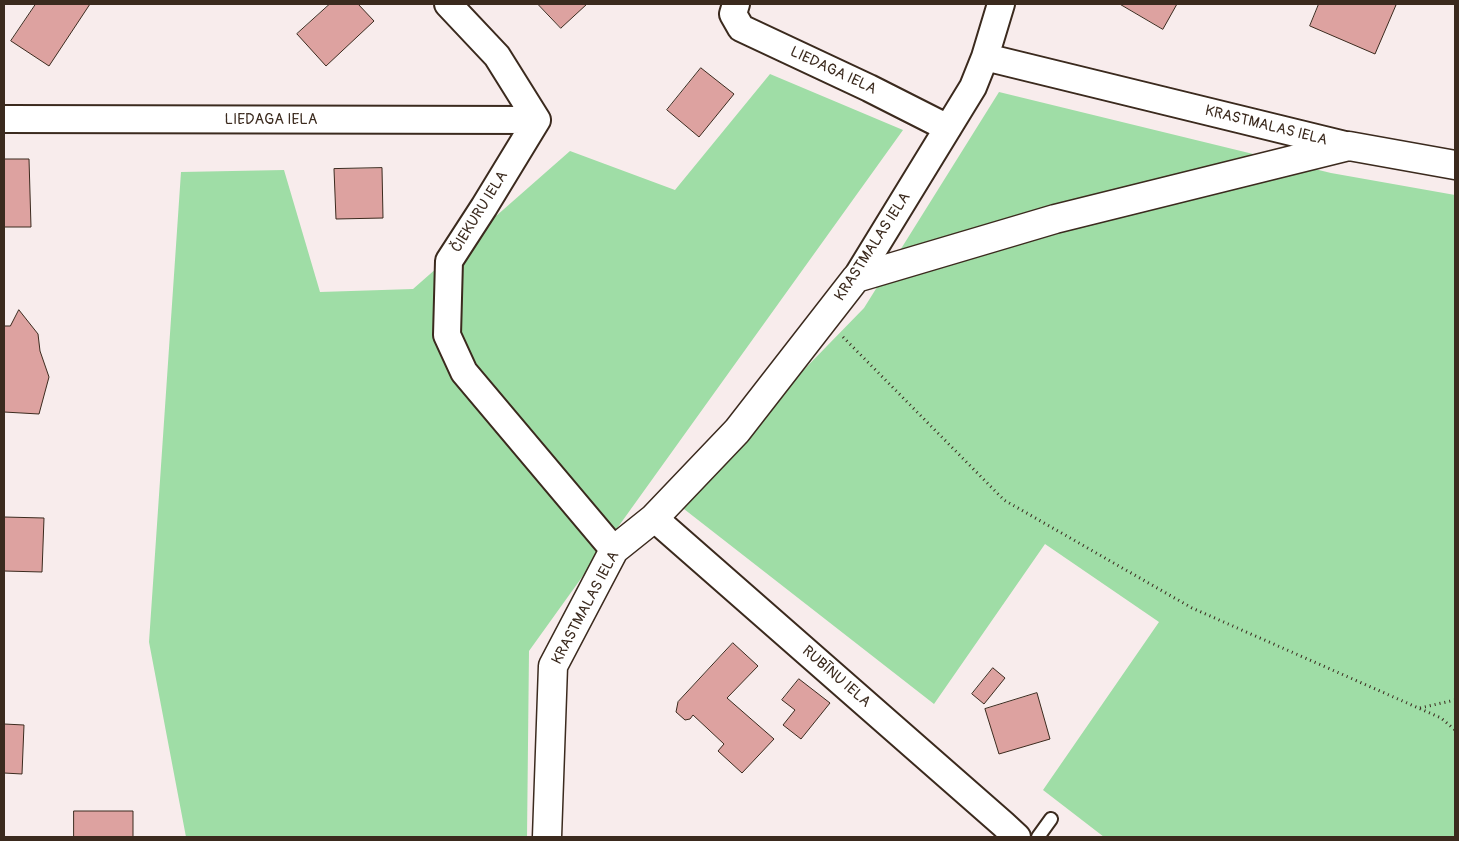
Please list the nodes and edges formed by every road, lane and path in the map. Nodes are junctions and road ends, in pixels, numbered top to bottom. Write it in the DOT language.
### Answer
graph roads {
  1 [pos="448,4"];
  2 [pos="736,4"];
  3 [pos="1001,4"];
  4 [pos="985,57"];
  5 [pos="4,119"];
  6 [pos="537,120"];
  7 [pos="948,128"];
  8 [pos="1349,146"];
  9 [pos="1455,164"];
  10 [pos="856,278"];
  11 [pos="825,319"];
  12 [pos="654,518"];
  13 [pos="614,550"];
  14 [pos="1455,700"];
  15 [pos="1419,708"];
  16 [pos="1455,730"];
  17 [pos="1051,819"];
  18 [pos="547,837"];
  19 [pos="1017,837"];
  20 [pos="1038,837"];
  1 -- 6 [label="street"];
  2 -- 7 [label="street, LIEDAGA IELA"];
  3 -- 4 [label="street"];
  4 -- 7 [label="street, KRASTMALAS IELA"];
  4 -- 8 [label="street, KRASTMALAS IELA"];
  5 -- 6 [label="street, LIEDAGA IELA"];
  6 -- 13 [label="street, ČIEKURU IELA"];
  7 -- 10 [label="street, KRASTMALAS IELA"];
  8 -- 9 [label="street, KRASTMALAS IELA"];
  8 -- 10 [label="street"];
  10 -- 11 [label="street, KRASTMALAS IELA"];
  11 -- 12 [label="street, KRASTMALAS IELA"];
  11 -- 15 [label="path"];
  12 -- 13 [label="street, KRASTMALAS IELA"];
  12 -- 19 [label="street, RUBĪNU IELA"];
  13 -- 18 [label="street, KRASTMALAS IELA"];
  14 -- 15 [label="path"];
  15 -- 16 [label="path"];
  17 -- 20 [label="lane"];
}
